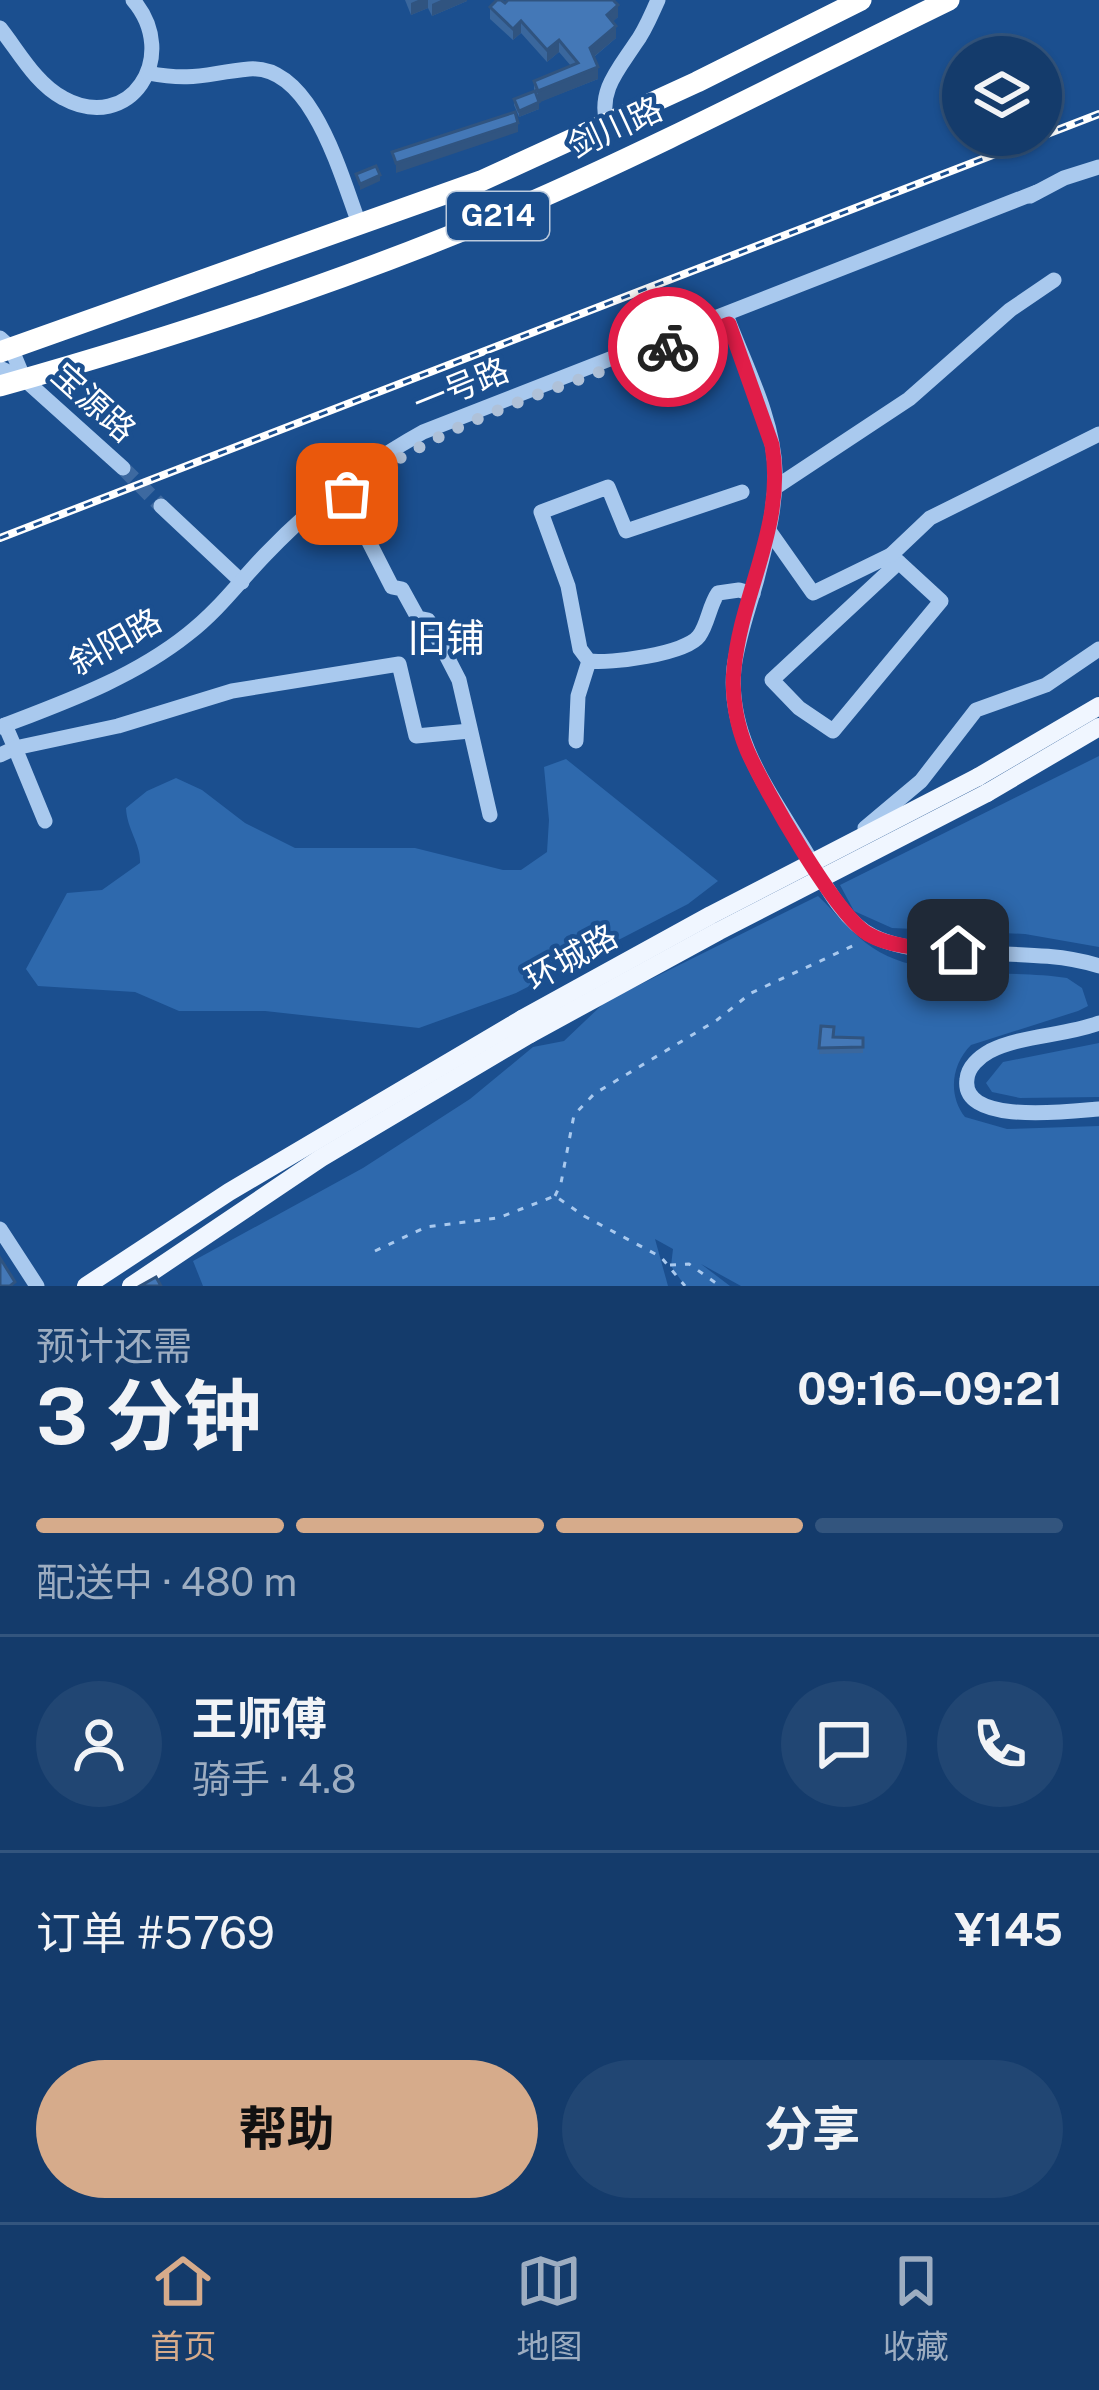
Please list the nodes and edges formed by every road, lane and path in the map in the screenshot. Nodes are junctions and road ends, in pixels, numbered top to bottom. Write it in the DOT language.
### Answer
graph roads {
  1 [pos="133,0"];
  2 [pos="658,0"];
  3 [pos="861,0"];
  4 [pos="950,0"];
  5 [pos="0,28"];
  6 [pos="148,73"];
  7 [pos="607,124"];
  8 [pos="578,138"];
  9 [pos="1099,166"];
  10 [pos="595,172"];
  11 [pos="361,226"];
  12 [pos="1054,280"];
  13 [pos="728,319"];
  14 [pos="3,351"];
  15 [pos="24,379"];
  16 [pos="0,386"];
  17 [pos="1099,434"];
  18 [pos="123,468"];
  19 [pos="776,487"];
  20 [pos="343,491"];
  21 [pos="742,492"];
  22 [pos="161,506"];
  23 [pos="770,532"];
  24 [pos="895,558"];
  25 [pos="242,582"];
  26 [pos="753,594"];
  27 [pos="1099,649"];
  28 [pos="589,661"];
  29 [pos="1099,706"];
  30 [pos="3,726"];
  31 [pos="1099,727"];
  32 [pos="470,731"];
  33 [pos="576,741"];
  34 [pos="8,752"];
  35 [pos="983,785"];
  36 [pos="490,814"];
  37 [pos="44,821"];
  38 [pos="811,860"];
  39 [pos="868,934"];
  40 [pos="1099,966"];
  41 [pos="1099,1023"];
  42 [pos="526,1026"];
  43 [pos="1099,1109"];
  44 [pos="555,1196"];
  45 [pos="0,1229"];
  46 [pos="375,1251"];
  47 [pos="661,1257"];
  48 [pos="37,1286"];
  49 [pos="86,1286"];
  50 [pos="131,1286"];
  51 [pos="685,1286"];
  52 [pos="721,1286"];
  1 -- 6 [label="street"];
  2 -- 7 [label="street"];
  3 -- 7 [label="highway, 剑川路 / G214"];
  4 -- 10 [label="highway, 剑川路 / G214"];
  5 -- 6 [label="street"];
  6 -- 11 [label="street"];
  7 -- 8 [label="highway, 剑川路 / G214"];
  8 -- 10 [label="highway"];
  8 -- 11 [label="highway, 剑川路 / G214"];
  9 -- 13 [label="street, 一号路"];
  10 -- 15 [label="highway, 剑川路 / G214"];
  11 -- 14 [label="highway, 剑川路 / G214"];
  12 -- 19 [label="street"];
  13 -- 19 [label="street"];
  13 -- 20 [label="street, 一号路"];
  14 -- 15 [label="street"];
  15 -- 16 [label="highway, G214"];
  15 -- 18 [label="street, 宝源路"];
  17 -- 24 [label="street"];
  19 -- 23 [label="street"];
  20 -- 25 [label="street, 一号路"];
  20 -- 32 [label="street"];
  21 -- 28 [label="street"];
  22 -- 25 [label="street"];
  23 -- 24 [label="street"];
  23 -- 26 [label="street"];
  24 -- 24 [label="street"];
  25 -- 30 [label="street, 斜阳路"];
  26 -- 28 [label="street"];
  26 -- 38 [label="street"];
  27 -- 38 [label="street"];
  28 -- 33 [label="street"];
  29 -- 35 [label="main road, 环城路"];
  30 -- 34 [label="street"];
  31 -- 35 [label="main road, 环城路"];
  32 -- 34 [label="street"];
  32 -- 36 [label="street"];
  34 -- 37 [label="street"];
  35 -- 42 [label="main road, 环城路, bridge"];
  38 -- 39 [label="street"];
  39 -- 40 [label="street"];
  39 -- 44 [label="path"];
  41 -- 43 [label="street"];
  42 -- 49 [label="main road, 环城路"];
  42 -- 50 [label="main road, 环城路"];
  44 -- 46 [label="path"];
  44 -- 47 [label="path"];
  45 -- 48 [label="street"];
  47 -- 51 [label="path"];
  47 -- 52 [label="path"];
}
